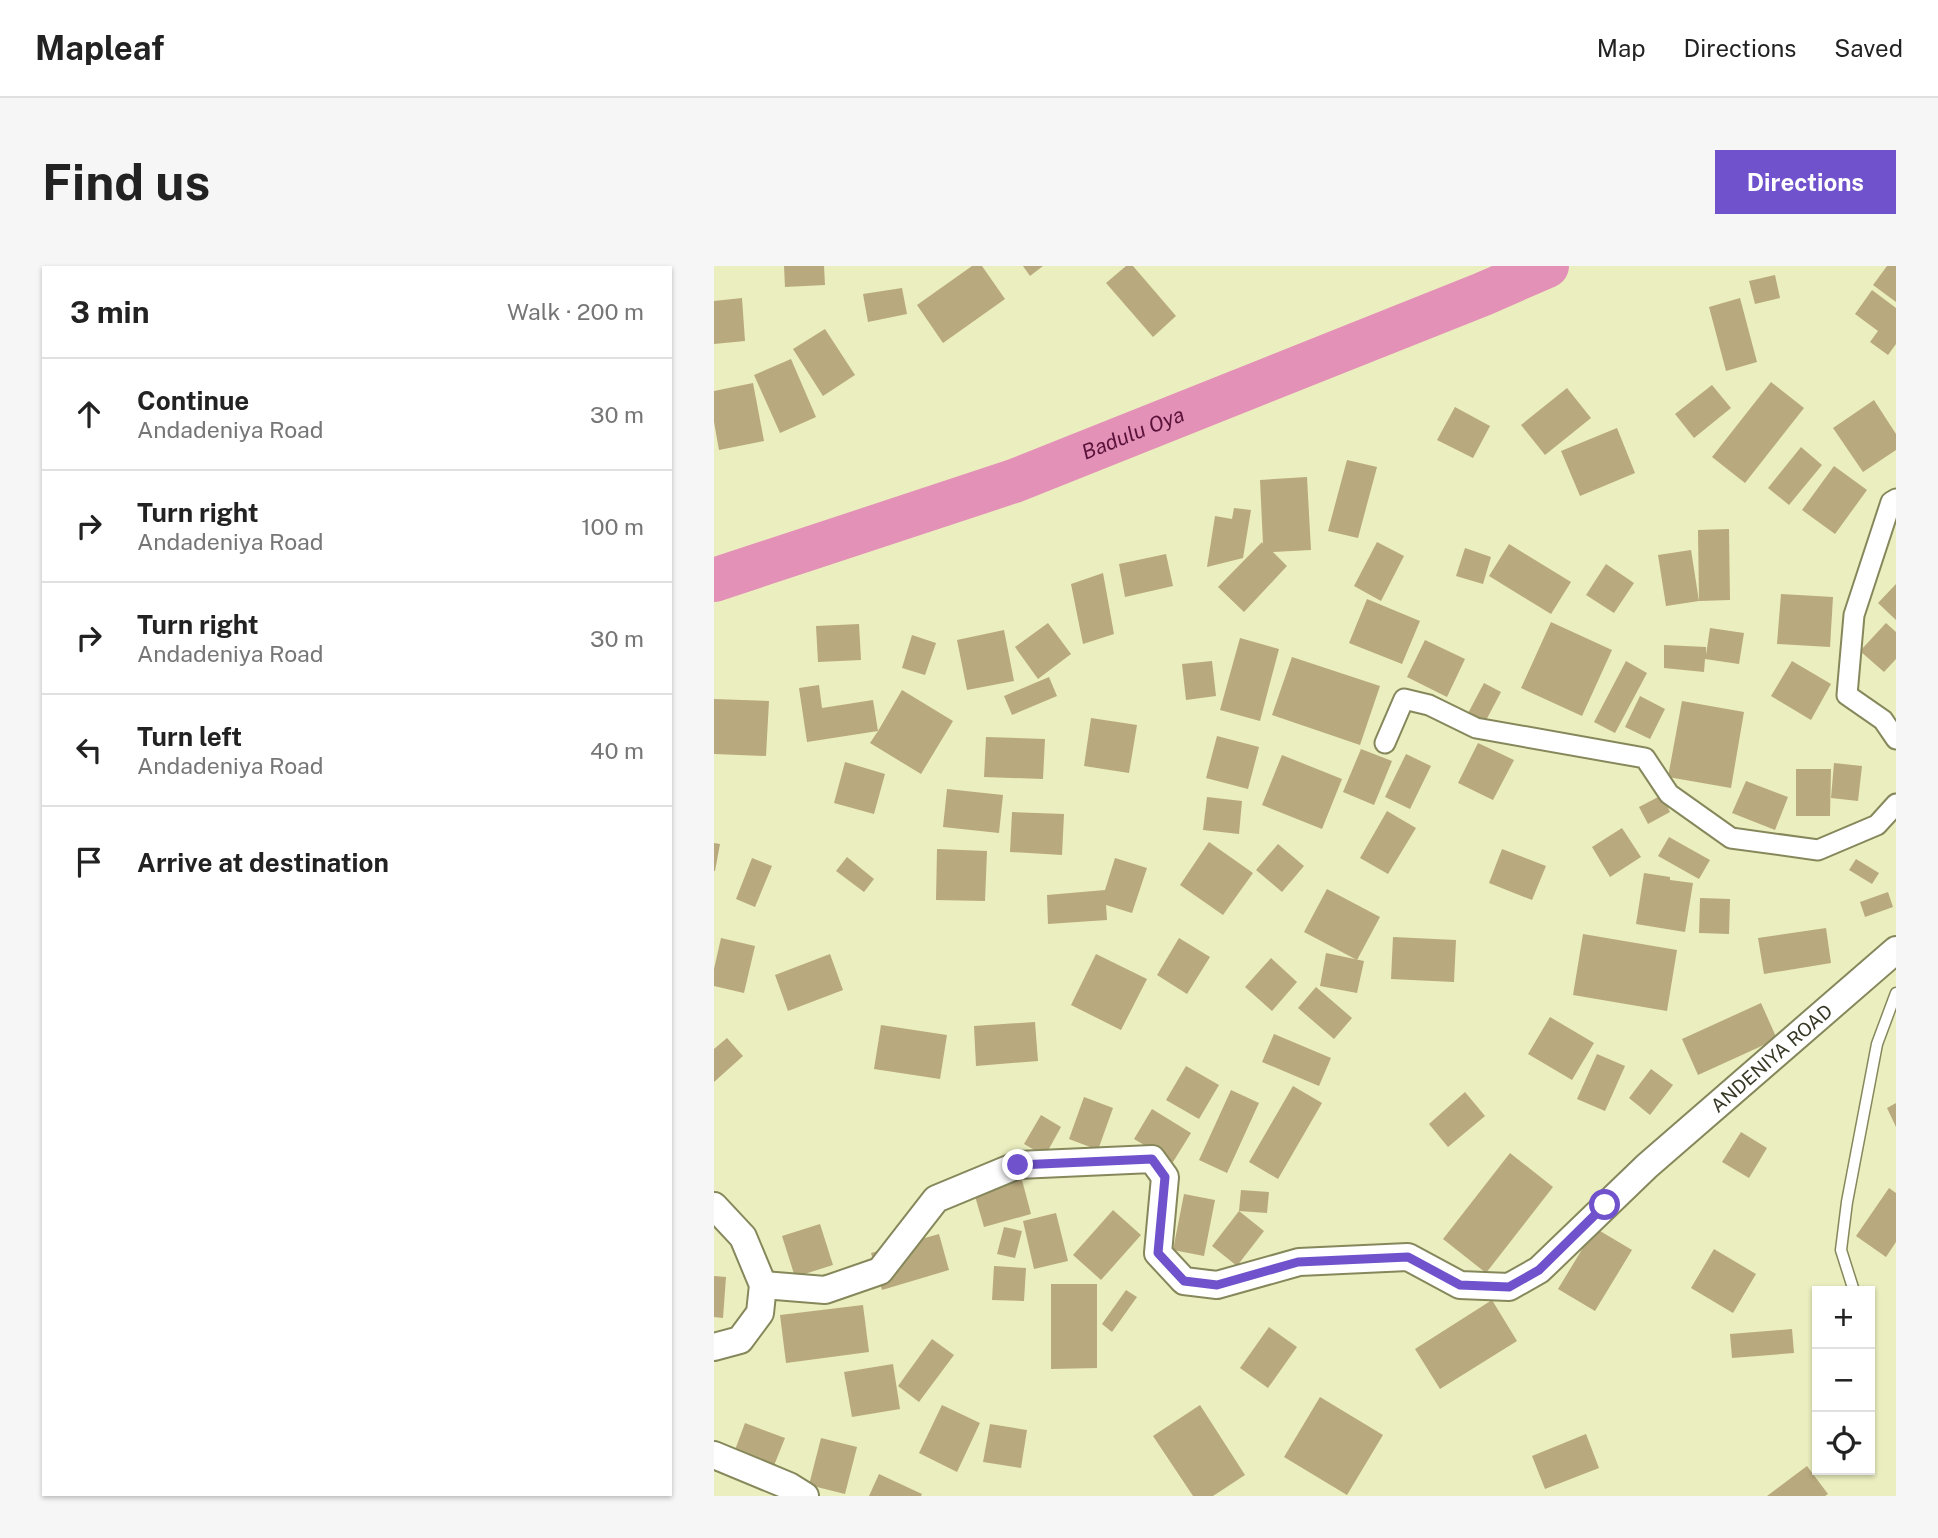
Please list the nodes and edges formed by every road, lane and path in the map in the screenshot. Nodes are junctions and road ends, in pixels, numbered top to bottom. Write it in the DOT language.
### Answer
graph roads {
  1 [pos="1896,499"];
  2 [pos="1896,739"];
  3 [pos="1385,743"];
  4 [pos="1896,804"];
  5 [pos="1896,950"];
  6 [pos="1896,993"];
  7 [pos="714,1206"];
  8 [pos="763,1285"];
  9 [pos="1852,1286"];
  10 [pos="714,1347"];
  11 [pos="714,1455"];
  12 [pos="805,1496"];
  1 -- 2 [label="street"];
  3 -- 4 [label="street"];
  5 -- 8 [label="street, ANDENIYA ROAD"];
  6 -- 9 [label="lane"];
  7 -- 8 [label="street"];
  8 -- 10 [label="street"];
  11 -- 12 [label="street"];
}
